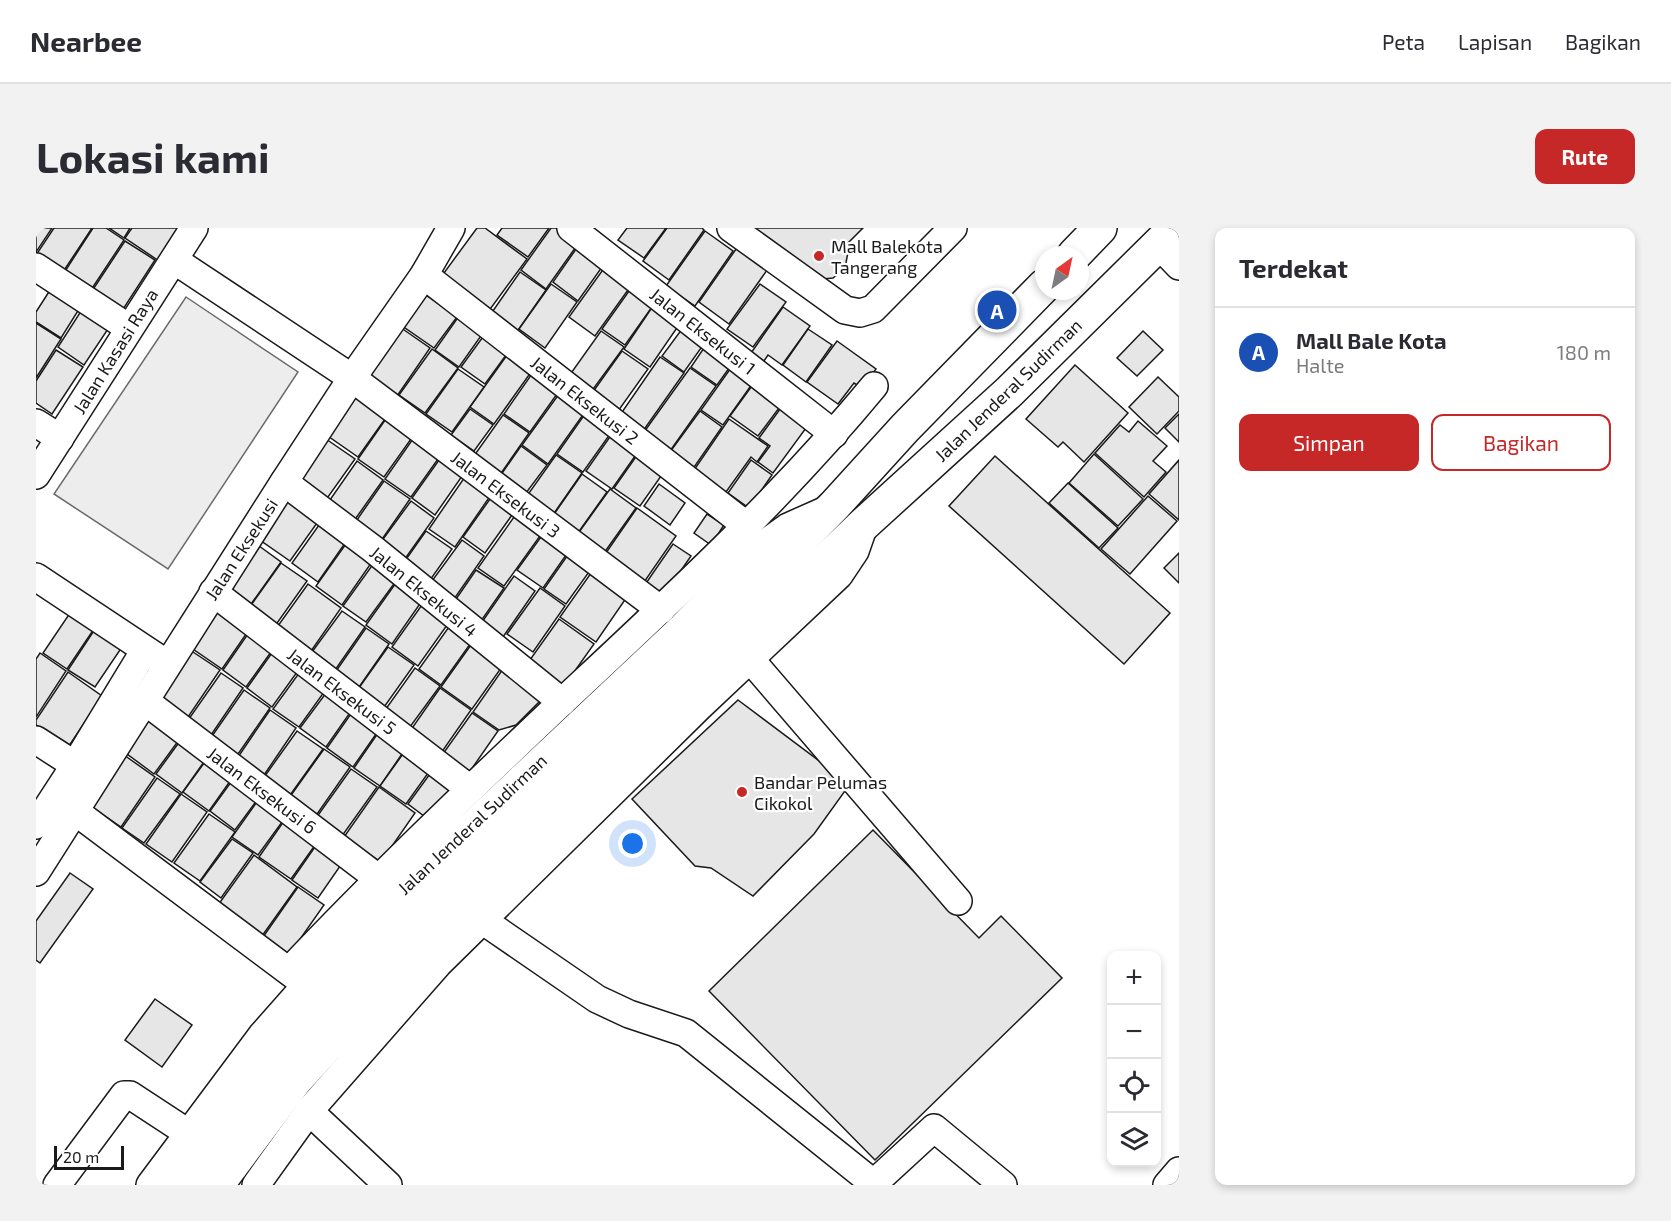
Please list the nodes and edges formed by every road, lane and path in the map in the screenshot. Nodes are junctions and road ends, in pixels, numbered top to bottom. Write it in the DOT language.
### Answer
graph roads {
  1 [pos="194,228"];
  2 [pos="452,228"];
  3 [pos="571,228"];
  4 [pos="731,228"];
  5 [pos="953,228"];
  6 [pos="1100,228"];
  7 [pos="1083,246"];
  8 [pos="1171,246"];
  9 [pos="174,260"];
  10 [pos="36,267"];
  11 [pos="423,275"];
  12 [pos="1035,295"];
  13 [pos="129,328"];
  14 [pos="352,378"];
  15 [pos="874,386"];
  16 [pos="36,423"];
  17 [pos="834,434"];
  18 [pos="60,438"];
  19 [pos="36,475"];
  20 [pos="284,482"];
  21 [pos="834,506"];
  22 [pos="864,524"];
  23 [pos="747,526"];
  24 [pos="36,577"];
  25 [pos="213,592"];
  26 [pos="661,610"];
  27 [pos="156,657"];
  28 [pos="750,659"];
  29 [pos="619,667"];
  30 [pos="145,701"];
  31 [pos="562,702"];
  32 [pos="36,740"];
  33 [pos="75,765"];
  34 [pos="572,783"];
  35 [pos="470,789"];
  36 [pos="76,812"];
  37 [pos="36,825"];
  38 [pos="36,872"];
  39 [pos="379,879"];
  40 [pos="958,901"];
  41 [pos="482,920"];
  42 [pos="299,978"];
  43 [pos="309,1111"];
  44 [pos="188,1133"];
  45 [pos="1179,1172"];
  46 [pos="260,1183"];
  47 [pos="873,1184"];
  48 [pos="57,1185"];
  49 [pos="150,1185"];
  50 [pos="181,1185"];
  51 [pos="217,1185"];
  52 [pos="388,1185"];
  53 [pos="1004,1185"];
  54 [pos="1167,1185"];
  1 -- 9 [label="street, Jalan Kasasi Raya"];
  2 -- 11 [label="street, Jalan Eksekusi"];
  3 -- 17 [label="street, Jalan Eksekusi 1"];
  4 -- 5 [label="street"];
  6 -- 7 [label="main road"];
  8 -- 22 [label="main road, Jalan Jenderal Sudirman"];
  9 -- 13 [label="street, Jalan Kasasi Raya"];
  9 -- 14 [label="street, Jalan Eksekusi 3"];
  10 -- 13 [label="street"];
  11 -- 14 [label="street, Jalan Eksekusi"];
  11 -- 23 [label="street, Jalan Eksekusi 2"];
  12 -- 21 [label="main road, Jalan Jenderal Sudirman"];
  13 -- 18 [label="street, Jalan Kasasi Raya"];
  14 -- 20 [label="street, Jalan Eksekusi"];
  14 -- 26 [label="street, Jalan Eksekusi 3"];
  15 -- 17 [label="street"];
  16 -- 18 [label="street"];
  17 -- 23 [label="street"];
  18 -- 19 [label="street, Jalan Kasasi Raya"];
  20 -- 25 [label="street, Jalan Eksekusi"];
  20 -- 31 [label="street, Jalan Eksekusi 4"];
  21 -- 29 [label="street, Jalan Jenderal Sudirman"];
  21 -- 34 [label="main road, Jalan Jenderal Sudirman"];
  22 -- 28 [label="street, Jalan Jenderal Sudirman"];
  22 -- 34 [label="main road, Jalan Jenderal Sudirman"];
  23 -- 26 [label="street"];
  24 -- 27 [label="street"];
  25 -- 27 [label="street, Jalan Eksekusi"];
  25 -- 35 [label="street, Jalan Eksekusi 5"];
  26 -- 29 [label="street"];
  27 -- 30 [label="street, Jalan Eksekusi"];
  27 -- 33 [label="street, Jalan Eksekusi"];
  28 -- 40 [label="street"];
  28 -- 41 [label="street, Jalan Jenderal Sudirman"];
  29 -- 31 [label="street"];
  29 -- 42 [label="street, Jalan Jenderal Sudirman"];
  30 -- 36 [label="street, Jalan Eksekusi"];
  30 -- 39 [label="street, Jalan Eksekusi 6"];
  31 -- 35 [label="street"];
  32 -- 33 [label="street"];
  33 -- 37 [label="street, Jalan Eksekusi"];
  34 -- 50 [label="main road, Jalan Jenderal Sudirman"];
  34 -- 51 [label="main road, Jalan Jenderal Sudirman"];
  35 -- 39 [label="street"];
  36 -- 38 [label="street, Jalan Eksekusi"];
  36 -- 42 [label="street"];
  39 -- 42 [label="street"];
  41 -- 43 [label="street, Jalan Jenderal Sudirman"];
  41 -- 47 [label="street"];
  42 -- 44 [label="street, Jalan Jenderal Sudirman"];
  43 -- 46 [label="street, Jalan Jenderal Sudirman"];
  43 -- 52 [label="street"];
  44 -- 48 [label="street"];
  44 -- 49 [label="street, Jalan Jenderal Sudirman"];
  45 -- 54 [label="street"];
  47 -- 53 [label="street"];
}
